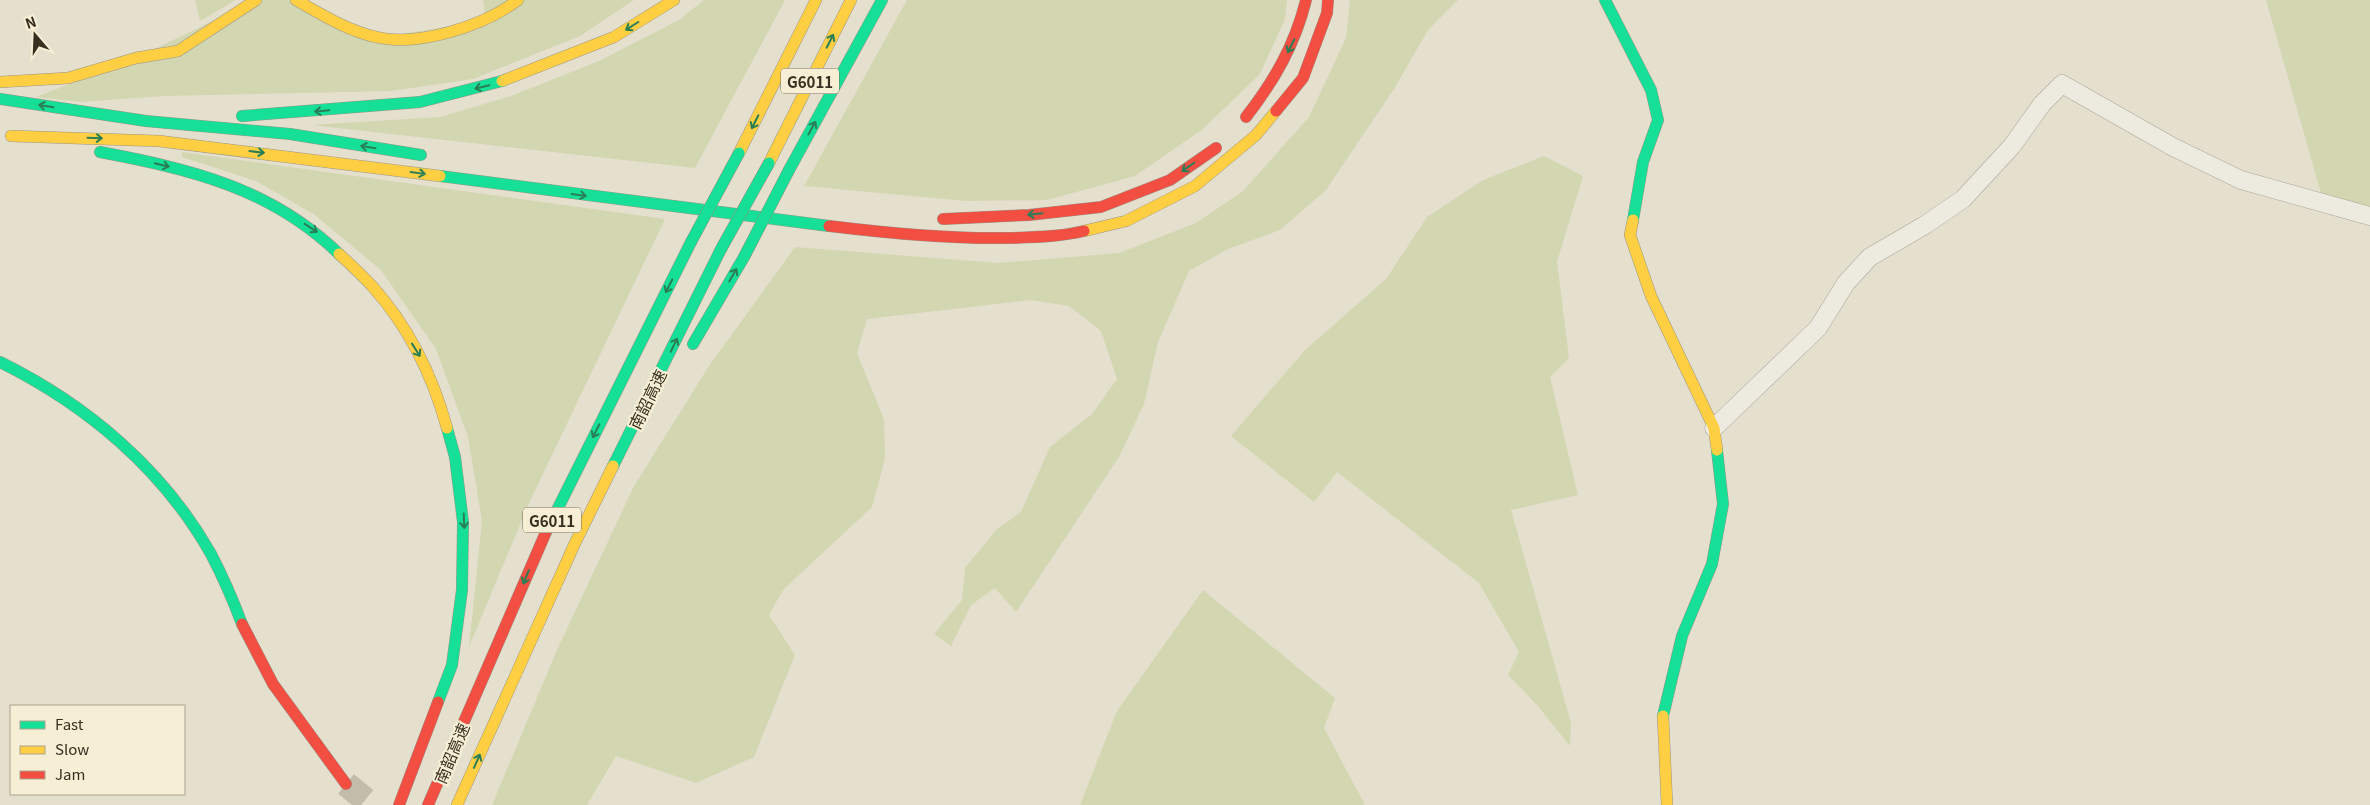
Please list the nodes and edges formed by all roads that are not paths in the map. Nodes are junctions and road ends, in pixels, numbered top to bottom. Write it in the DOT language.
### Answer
graph roads {
  1 [pos="256,0"];
  2 [pos="296,0"];
  3 [pos="518,0"];
  4 [pos="674,0"];
  5 [pos="816,0"];
  6 [pos="851,0"];
  7 [pos="882,0"];
  8 [pos="1306,0"];
  9 [pos="1328,0"];
  10 [pos="1605,0"];
  11 [pos="0,82"];
  12 [pos="0,99"];
  13 [pos="146,121"];
  14 [pos="1241,124"];
  15 [pos="6,134"];
  16 [pos="1222,144"];
  17 [pos="436,157"];
  18 [pos="700,192"];
  19 [pos="786,204"];
  20 [pos="2370,216"];
  21 [pos="928,218"];
  22 [pos="684,358"];
  23 [pos="0,362"];
  24 [pos="660,400"];
  25 [pos="1714,428"];
  26 [pos="575,543"];
  27 [pos="346,784"];
  28 [pos="399,805"];
  29 [pos="428,805"];
  30 [pos="457,805"];
  31 [pos="1667,805"];
  1 -- 11 [label="main road"];
  2 -- 3 [label="main road"];
  4 -- 13 [label="main road, one-way"];
  5 -- 29 [label="main road, 南韶高速 / G6011, one-way, bridge"];
  26 -- 6 [label="main road, 南韶高速 / G6011, one-way, bridge"];
  22 -- 7 [label="main road, one-way, bridge"];
  8 -- 14 [label="main road, one-way"];
  15 -- 9 [label="main road, one-way"];
  10 -- 25 [label="main road"];
  13 -- 12 [label="main road, one-way"];
  17 -- 13 [label="main road, one-way"];
  15 -- 28 [label="main road, one-way"];
  16 -- 21 [label="main road, one-way"];
  18 -- 19 [label="main road"];
  20 -- 25 [label="street"];
  23 -- 27 [label="main road"];
  24 -- 26 [label="main road"];
  25 -- 31 [label="main road"];
  30 -- 26 [label="main road, 南韶高速 / G6011, one-way"];
}
